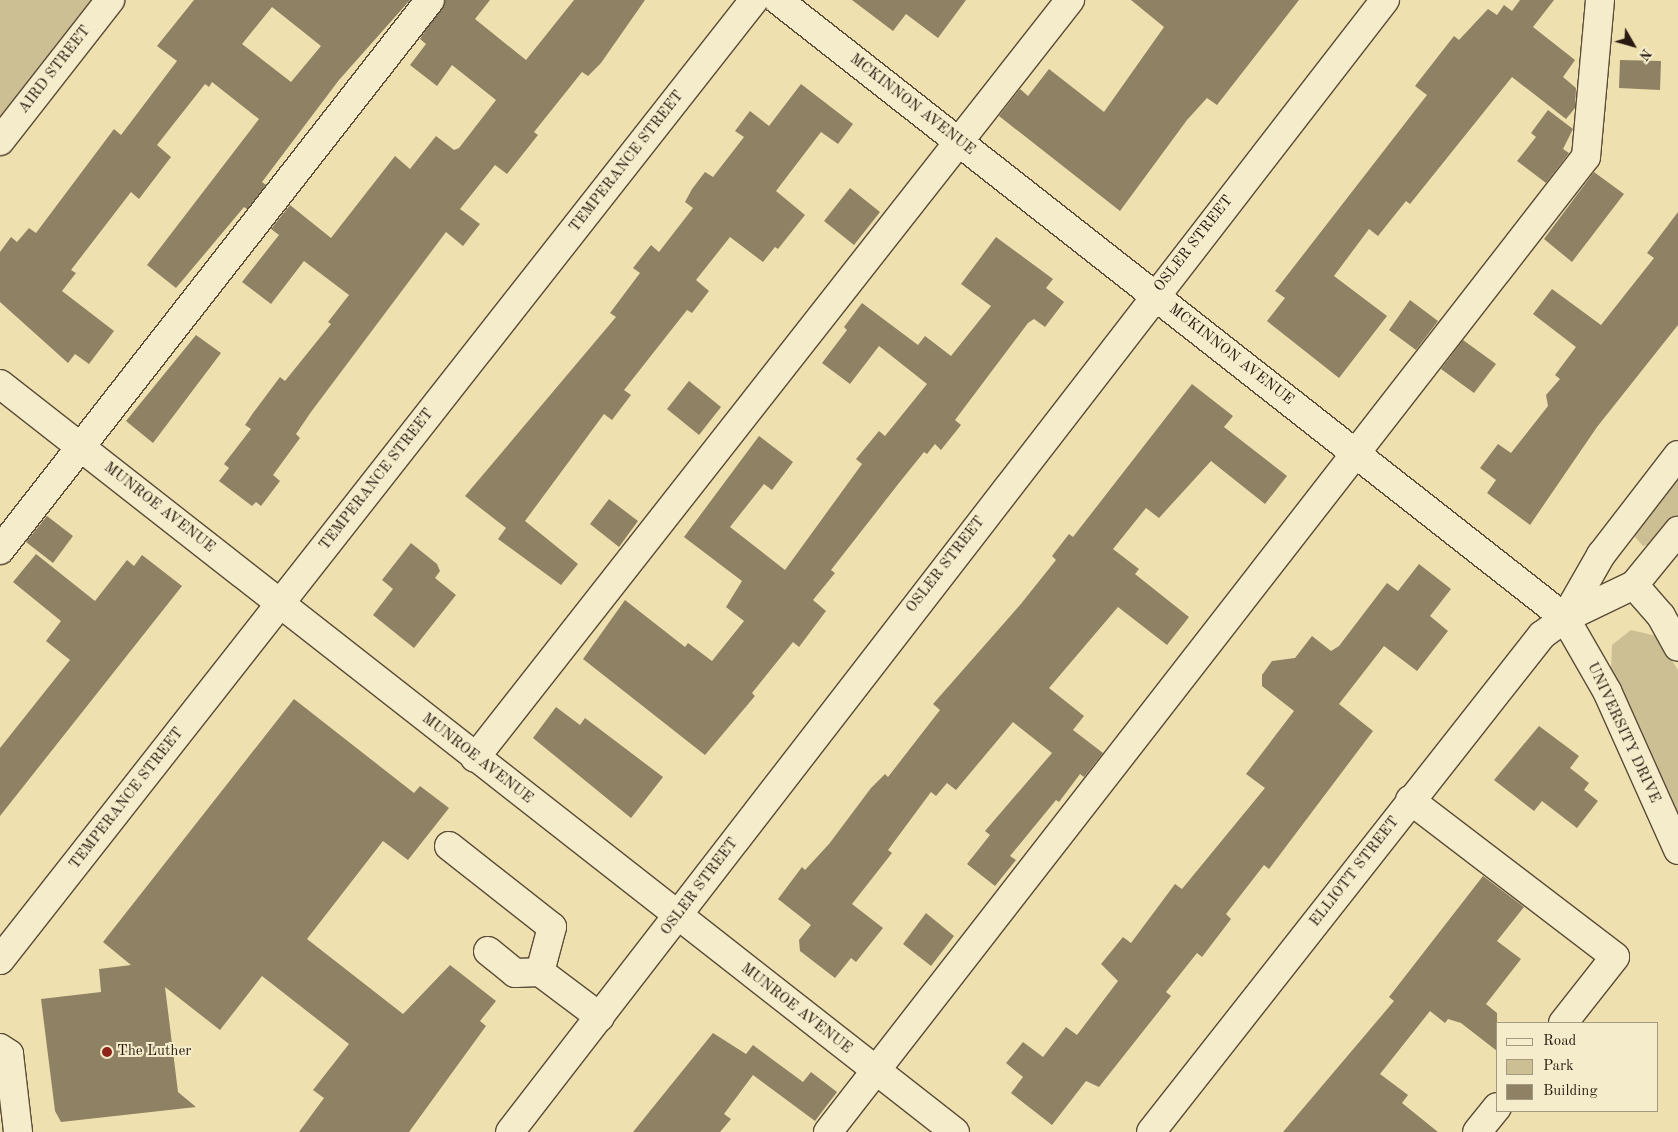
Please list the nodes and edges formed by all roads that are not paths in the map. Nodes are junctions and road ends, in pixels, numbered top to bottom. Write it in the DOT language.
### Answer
graph roads {
  1 [pos="110,0"];
  2 [pos="430,0"];
  3 [pos="754,0"];
  4 [pos="778,0"];
  5 [pos="1070,0"];
  6 [pos="1386,0"];
  7 [pos="1600,0"];
  8 [pos="0,141"];
  9 [pos="960,143"];
  10 [pos="1154,296"];
  11 [pos="0,384"];
  12 [pos="79,446"];
  13 [pos="1356,452"];
  14 [pos="1678,455"];
  15 [pos="1678,531"];
  16 [pos="0,550"];
  17 [pos="1634,585"];
  18 [pos="280,604"];
  19 [pos="1565,618"];
  20 [pos="1678,647"];
  21 [pos="475,758"];
  22 [pos="1410,800"];
  23 [pos="449,846"];
  24 [pos="1678,850"];
  25 [pos="676,917"];
  26 [pos="488,951"];
  27 [pos="0,960"];
  28 [pos="540,972"];
  29 [pos="600,1017"];
  30 [pos="1564,1022"];
  31 [pos="0,1048"];
  32 [pos="875,1070"];
  33 [pos="1496,1108"];
  34 [pos="18,1132"];
  35 [pos="510,1132"];
  36 [pos="828,1132"];
  37 [pos="956,1132"];
  38 [pos="1152,1132"];
  39 [pos="1477,1132"];
  1 -- 8 [label="street, AIRD STREET"];
  2 -- 12 [label="street"];
  3 -- 18 [label="street, TEMPERANCE STREET"];
  4 -- 9 [label="street, MCKINNON AVENUE"];
  5 -- 9 [label="street"];
  6 -- 10 [label="street, OSLER STREET"];
  7 -- 13 [label="street"];
  9 -- 10 [label="street, MCKINNON AVENUE"];
  9 -- 21 [label="street"];
  10 -- 13 [label="street, MCKINNON AVENUE"];
  10 -- 25 [label="street, OSLER STREET"];
  11 -- 12 [label="street, MUNROE AVENUE"];
  12 -- 16 [label="street"];
  12 -- 18 [label="street, MUNROE AVENUE"];
  13 -- 19 [label="street, MCKINNON AVENUE"];
  13 -- 32 [label="street"];
  14 -- 19 [label="street"];
  15 -- 17 [label="street"];
  17 -- 19 [label="street"];
  17 -- 20 [label="street"];
  18 -- 21 [label="street, MUNROE AVENUE"];
  18 -- 27 [label="street, TEMPERANCE STREET"];
  19 -- 22 [label="street, ELLIOTT STREET"];
  19 -- 24 [label="street, UNIVERSITY DRIVE"];
  21 -- 25 [label="street, MUNROE AVENUE"];
  22 -- 30 [label="street"];
  22 -- 38 [label="street, ELLIOTT STREET"];
  23 -- 28 [label="street"];
  25 -- 29 [label="street, OSLER STREET"];
  25 -- 32 [label="street, MUNROE AVENUE"];
  26 -- 28 [label="street"];
  28 -- 29 [label="street"];
  29 -- 35 [label="street, OSLER STREET"];
  31 -- 34 [label="street"];
  32 -- 36 [label="street"];
  32 -- 37 [label="street, MUNROE AVENUE"];
  33 -- 39 [label="street"];
}
